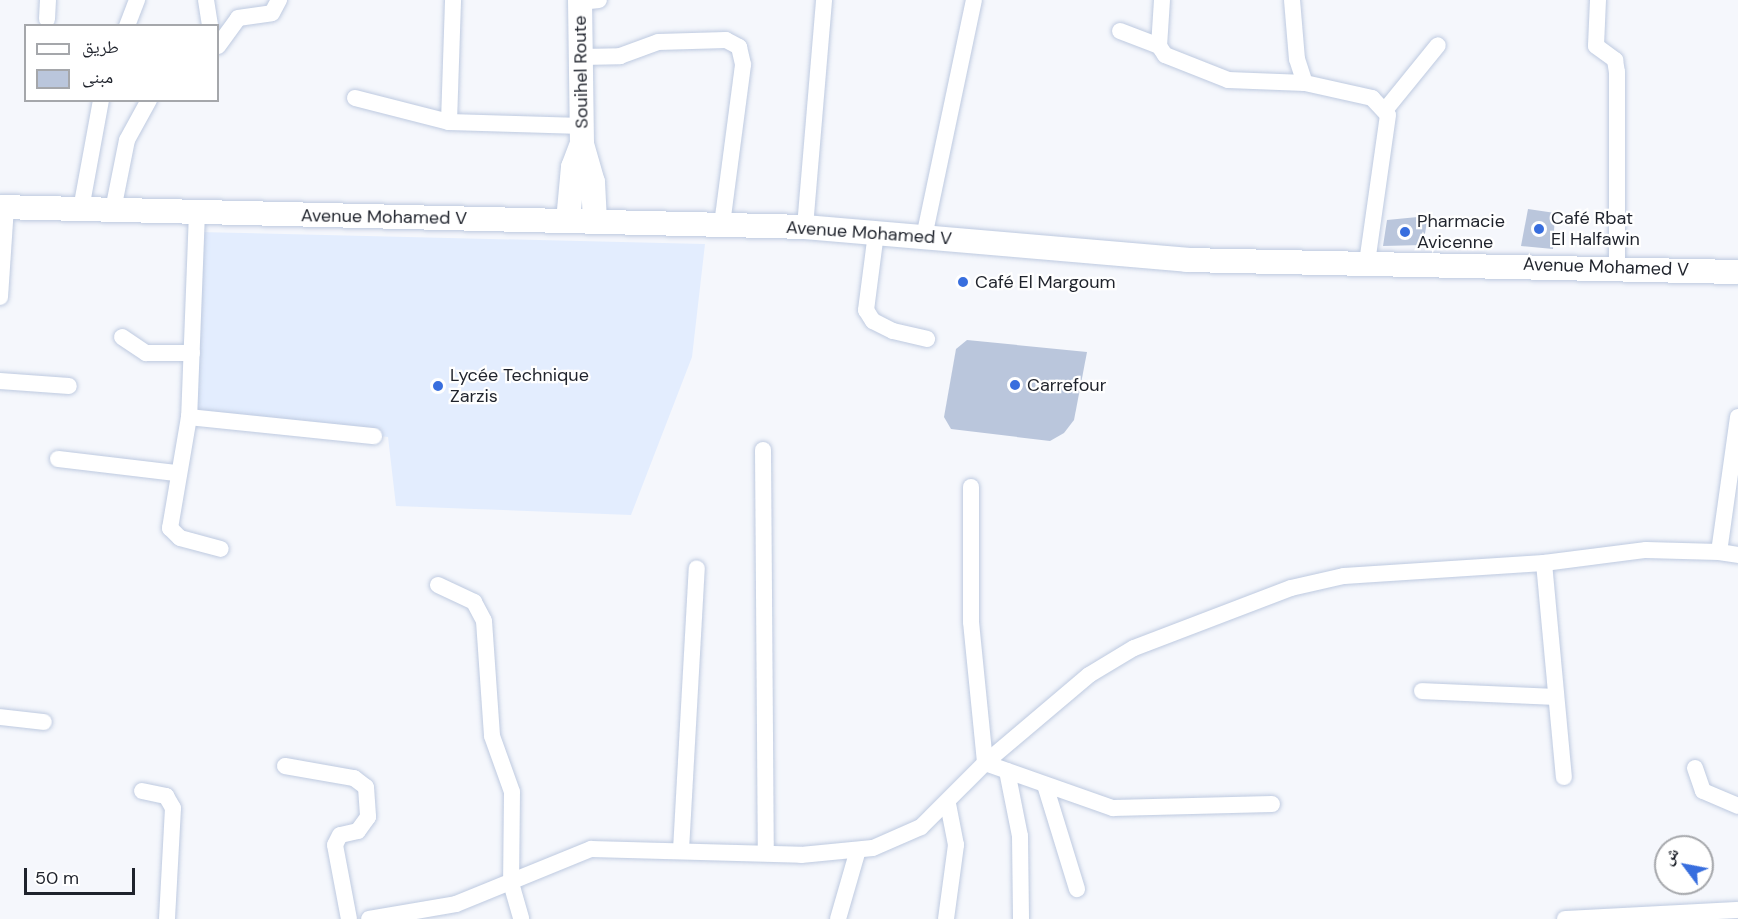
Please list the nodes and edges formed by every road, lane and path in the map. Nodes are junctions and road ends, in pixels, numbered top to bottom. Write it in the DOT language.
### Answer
graph roads {
  1 [pos="48,0"];
  2 [pos="137,0"];
  3 [pos="206,0"];
  4 [pos="279,0"];
  5 [pos="453,0"];
  6 [pos="824,0"];
  7 [pos="974,0"];
  8 [pos="1162,0"];
  9 [pos="1292,0"];
  10 [pos="1598,0"];
  11 [pos="586,1"];
  12 [pos="47,19"];
  13 [pos="129,24"];
  14 [pos="210,24"];
  15 [pos="1120,31"];
  16 [pos="220,38"];
  17 [pos="1438,45"];
  18 [pos="1159,46"];
  19 [pos="581,57"];
  20 [pos="1305,83"];
  21 [pos="355,98"];
  22 [pos="101,102"];
  23 [pos="148,102"];
  24 [pos="1386,109"];
  25 [pos="449,122"];
  26 [pos="582,135"];
  27 [pos="3,207"];
  28 [pos="81,209"];
  29 [pos="113,210"];
  30 [pos="197,212"];
  31 [pos="568,221"];
  32 [pos="595,222"];
  33 [pos="722,225"];
  34 [pos="805,227"];
  35 [pos="876,233"];
  36 [pos="924,237"];
  37 [pos="1367,262"];
  38 [pos="1617,266"];
  39 [pos="1738,272"];
  40 [pos="0,297"];
  41 [pos="122,337"];
  42 [pos="927,339"];
  43 [pos="192,353"];
  44 [pos="0,381"];
  45 [pos="69,386"];
  46 [pos="189,417"];
  47 [pos="1738,417"];
  48 [pos="374,436"];
  49 [pos="763,450"];
  50 [pos="58,459"];
  51 [pos="176,473"];
  52 [pos="971,487"];
  53 [pos="221,549"];
  54 [pos="1719,552"];
  55 [pos="1738,555"];
  56 [pos="1544,563"];
  57 [pos="697,568"];
  58 [pos="438,585"];
  59 [pos="1422,691"];
  60 [pos="1554,697"];
  61 [pos="0,717"];
  62 [pos="44,722"];
  63 [pos="985,763"];
  64 [pos="285,766"];
  65 [pos="1695,768"];
  66 [pos="1007,771"];
  67 [pos="1564,777"];
  68 [pos="1045,785"];
  69 [pos="142,791"];
  70 [pos="948,804"];
  71 [pos="1272,804"];
  72 [pos="1738,806"];
  73 [pos="681,850"];
  74 [pos="766,853"];
  75 [pos="857,853"];
  76 [pos="511,883"];
  77 [pos="1077,889"];
  78 [pos="1738,910"];
  79 [pos="167,919"];
  80 [pos="349,919"];
  81 [pos="369,919"];
  82 [pos="521,919"];
  83 [pos="838,919"];
  84 [pos="946,919"];
  85 [pos="1022,919"];
  86 [pos="1564,919"];
  1 -- 12 [label="street"];
  2 -- 13 [label="street"];
  3 -- 14 [label="street"];
  4 -- 16 [label="street"];
  5 -- 25 [label="street"];
  6 -- 34 [label="street"];
  7 -- 36 [label="street"];
  8 -- 18 [label="street"];
  9 -- 20 [label="street"];
  10 -- 38 [label="street"];
  11 -- 19 [label="main road, Souihel Route"];
  15 -- 18 [label="street"];
  17 -- 24 [label="street"];
  18 -- 20 [label="street"];
  19 -- 26 [label="main road, Souihel Route"];
  19 -- 33 [label="street"];
  20 -- 24 [label="street"];
  21 -- 25 [label="street"];
  22 -- 28 [label="street"];
  23 -- 29 [label="street"];
  24 -- 37 [label="street"];
  25 -- 26 [label="street"];
  26 -- 31 [label="main road"];
  26 -- 32 [label="main road"];
  27 -- 28 [label="main road, Avenue Mohamed V"];
  27 -- 40 [label="street"];
  28 -- 29 [label="main road, Avenue Mohamed V"];
  29 -- 30 [label="main road, Avenue Mohamed V"];
  30 -- 31 [label="main road, Avenue Mohamed V"];
  30 -- 43 [label="street"];
  31 -- 32 [label="main road, Avenue Mohamed V"];
  32 -- 33 [label="main road, Avenue Mohamed V"];
  33 -- 34 [label="main road, Avenue Mohamed V"];
  34 -- 35 [label="main road, Avenue Mohamed V"];
  35 -- 36 [label="main road, Avenue Mohamed V"];
  35 -- 42 [label="street"];
  36 -- 37 [label="main road, Avenue Mohamed V"];
  37 -- 38 [label="main road, Avenue Mohamed V"];
  38 -- 39 [label="main road, Avenue Mohamed V"];
  41 -- 43 [label="street"];
  43 -- 46 [label="street"];
  44 -- 45 [label="street"];
  46 -- 48 [label="street"];
  46 -- 51 [label="street"];
  47 -- 54 [label="street"];
  49 -- 74 [label="street"];
  50 -- 51 [label="street"];
  51 -- 53 [label="street"];
  52 -- 63 [label="street"];
  54 -- 55 [label="street"];
  54 -- 56 [label="street"];
  56 -- 60 [label="street"];
  56 -- 63 [label="street"];
  57 -- 73 [label="street"];
  58 -- 76 [label="street"];
  59 -- 60 [label="street"];
  60 -- 67 [label="street"];
  61 -- 62 [label="street"];
  63 -- 66 [label="street"];
  63 -- 70 [label="street"];
  64 -- 80 [label="street"];
  65 -- 72 [label="street"];
  66 -- 68 [label="street"];
  66 -- 85 [label="street"];
  68 -- 71 [label="street"];
  68 -- 77 [label="street"];
  69 -- 79 [label="street"];
  70 -- 75 [label="street"];
  70 -- 84 [label="street"];
  73 -- 74 [label="street"];
  73 -- 76 [label="street"];
  74 -- 75 [label="street"];
  75 -- 83 [label="street"];
  76 -- 81 [label="street"];
  76 -- 82 [label="street"];
  78 -- 86 [label="street"];
}
